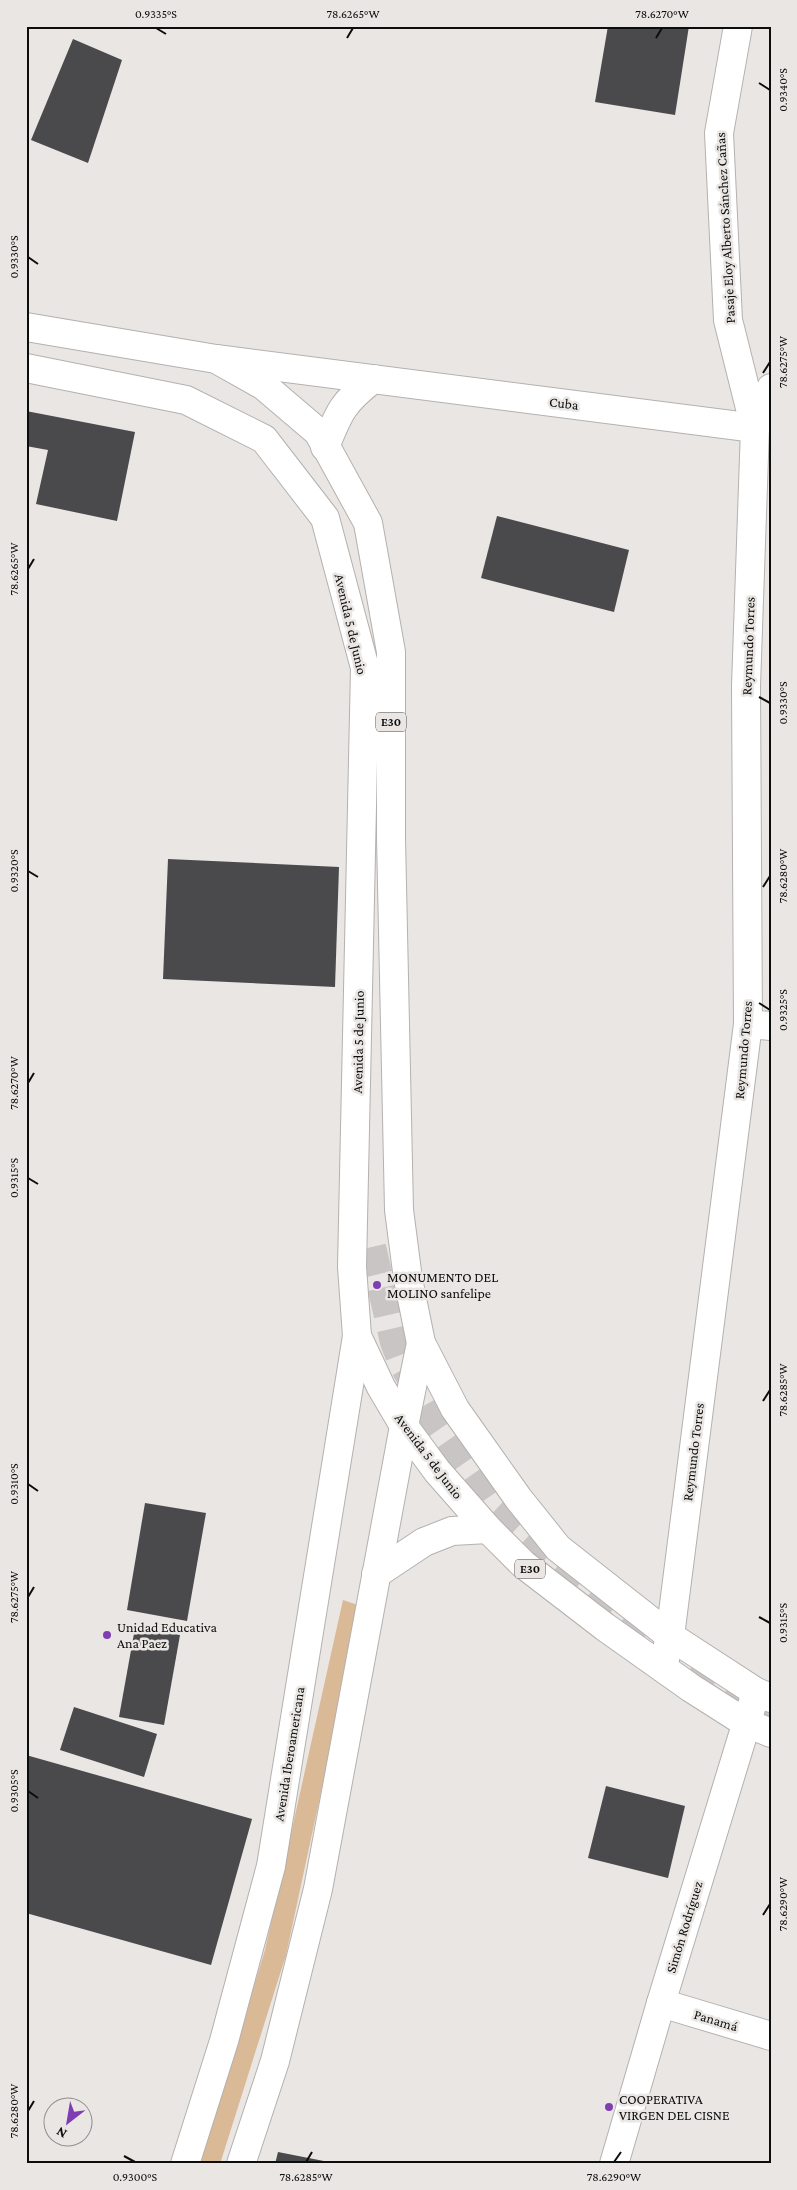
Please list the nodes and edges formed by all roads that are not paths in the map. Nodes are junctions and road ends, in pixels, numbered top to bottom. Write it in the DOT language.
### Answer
graph roads {
  1 [pos="738,26"];
  2 [pos="26,327"];
  3 [pos="216,360"];
  4 [pos="26,368"];
  5 [pos="373,379"];
  6 [pos="771,388"];
  7 [pos="755,428"];
  8 [pos="326,447"];
  9 [pos="390,838"];
  10 [pos="362,840"];
  11 [pos="360,930"];
  12 [pos="759,1025"];
  13 [pos="372,1247"];
  14 [pos="358,1336"];
  15 [pos="421,1343"];
  16 [pos="404,1426"];
  17 [pos="488,1529"];
  18 [pos="376,1574"];
  19 [pos="670,1636"];
  20 [pos="663,1668"];
  21 [pos="763,1695"];
  22 [pos="758,1728"];
  23 [pos="660,2003"];
  24 [pos="771,2036"];
  25 [pos="185,2164"];
  26 [pos="241,2164"];
  27 [pos="614,2164"];
  1 -- 7 [label="street, Pasaje Eloy Alberto Sánchez Cañas"];
  2 -- 3 [label="street, Avenida 5 de Junio / E30"];
  3 -- 5 [label="street, Cuba"];
  3 -- 8 [label="street, Avenida 5 de Junio / E30"];
  4 -- 10 [label="street, Avenida 5 de Junio / E30"];
  5 -- 7 [label="street, Cuba"];
  5 -- 8 [label="street"];
  6 -- 7 [label="street"];
  7 -- 12 [label="street, Reymundo Torres"];
  8 -- 9 [label="street, Avenida 5 de Junio / E30"];
  9 -- 10 [label="street"];
  9 -- 15 [label="street, Avenida 5 de Junio / E30"];
  10 -- 11 [label="street, Avenida 5 de Junio / E30"];
  11 -- 13 [label="street"];
  11 -- 14 [label="street, Avenida 5 de Junio / E30"];
  12 -- 19 [label="street, Reymundo Torres"];
  14 -- 16 [label="street, Avenida 5 de Junio / E30"];
  14 -- 25 [label="street, Avenida Iberoamericana"];
  15 -- 16 [label="street"];
  15 -- 19 [label="street, Avenida 5 de Junio / E30"];
  16 -- 17 [label="street, Avenida 5 de Junio / E30"];
  16 -- 18 [label="street"];
  17 -- 18 [label="street"];
  17 -- 20 [label="street, Avenida 5 de Junio / E30"];
  18 -- 26 [label="street"];
  19 -- 20 [label="street, Reymundo Torres"];
  19 -- 21 [label="street, Avenida 5 de Junio / E30"];
  20 -- 22 [label="street, Avenida 5 de Junio / E30"];
  21 -- 22 [label="street, Simón Rodríguez"];
  22 -- 23 [label="street, Simón Rodríguez"];
  23 -- 24 [label="street, Panamá"];
  23 -- 27 [label="street, Simón Rodríguez"];
}
